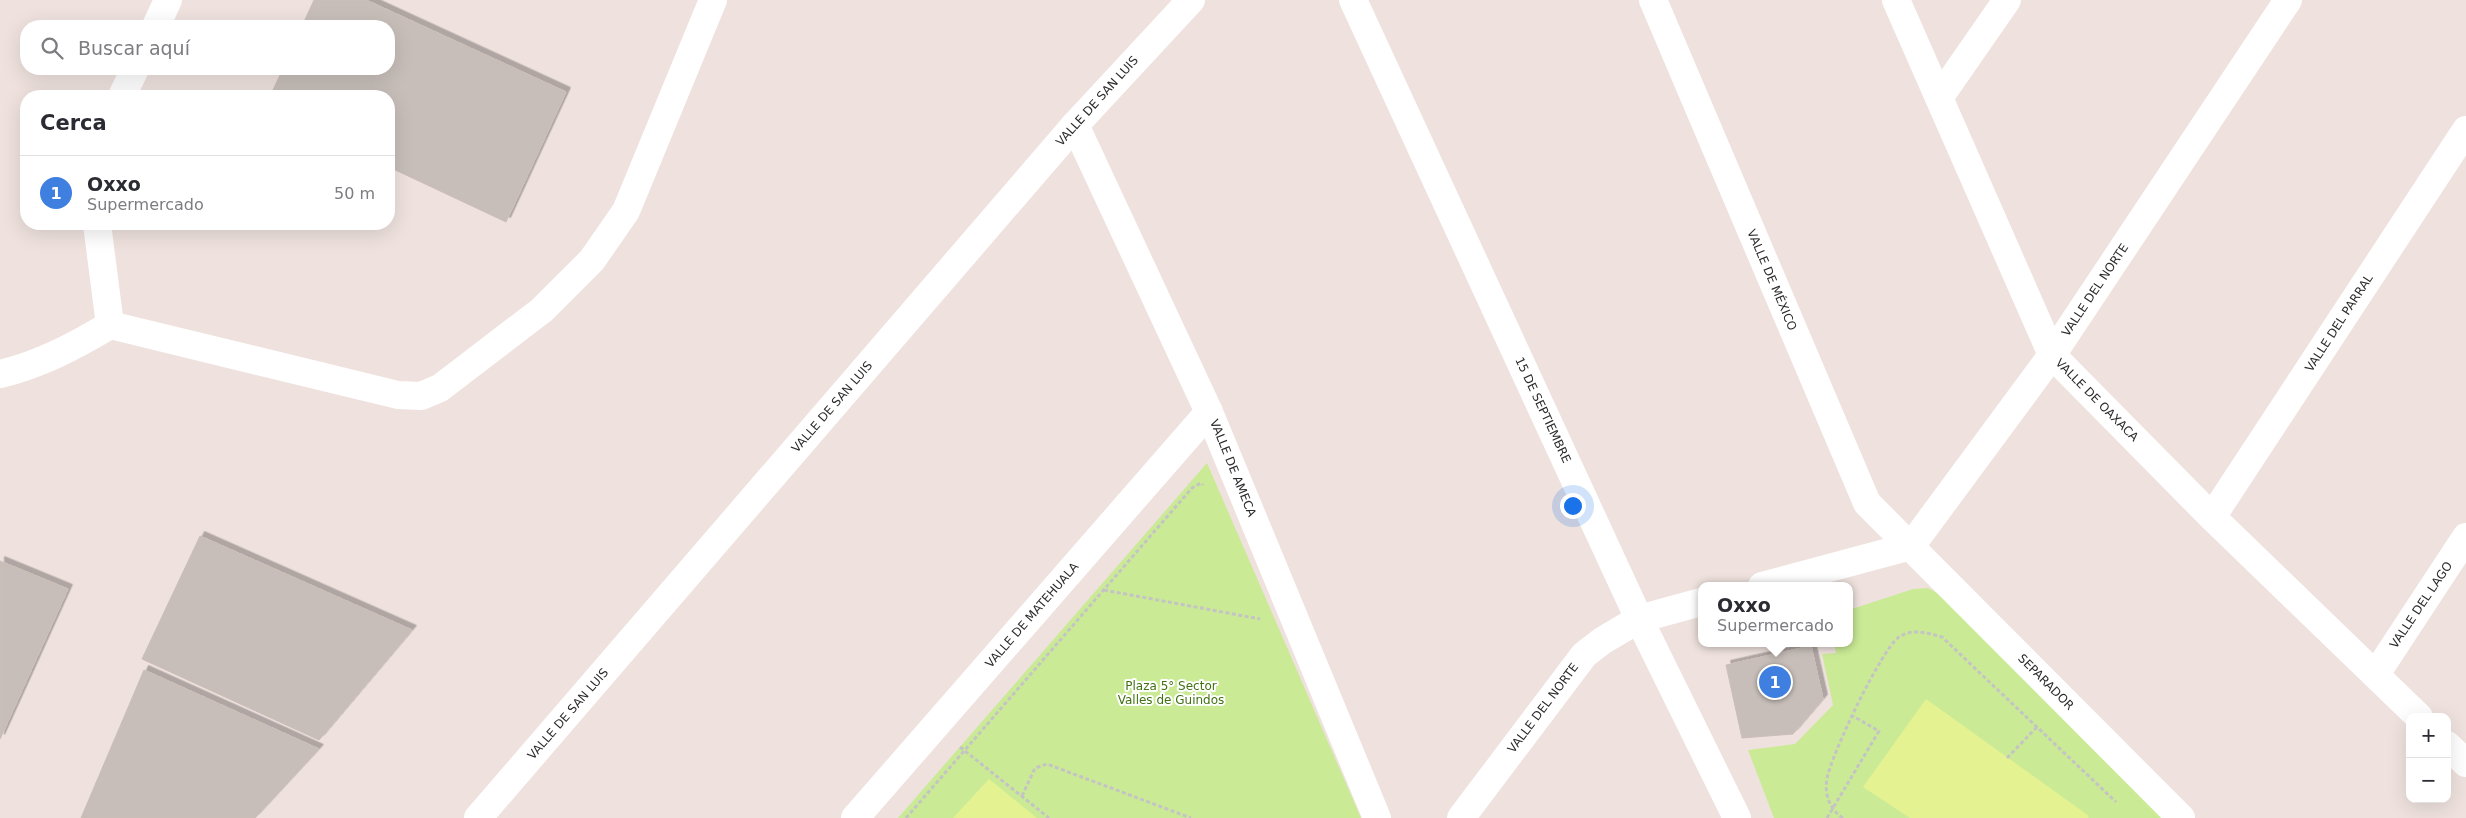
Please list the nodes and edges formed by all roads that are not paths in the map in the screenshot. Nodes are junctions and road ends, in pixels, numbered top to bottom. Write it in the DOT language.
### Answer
graph roads {
  1 [pos="168,0"];
  2 [pos="713,0"];
  3 [pos="1191,0"];
  4 [pos="1353,0"];
  5 [pos="1653,0"];
  6 [pos="1896,0"];
  7 [pos="2007,0"];
  8 [pos="2288,0"];
  9 [pos="159,20"];
  10 [pos="132,75"];
  11 [pos="125,90"];
  12 [pos="1939,98"];
  13 [pos="1075,125"];
  14 [pos="2466,130"];
  15 [pos="98,230"];
  16 [pos="110,325"];
  17 [pos="2052,355"];
  18 [pos="0,374"];
  19 [pos="1209,412"];
  20 [pos="2212,517"];
  21 [pos="2466,537"];
  22 [pos="1911,546"];
  23 [pos="1777,582"];
  24 [pos="1698,603"];
  25 [pos="1639,619"];
  26 [pos="2376,674"];
  27 [pos="2415,713"];
  28 [pos="2451,749"];
  29 [pos="2466,763"];
  30 [pos="478,818"];
  31 [pos="855,818"];
  32 [pos="1377,818"];
  33 [pos="1461,818"];
  34 [pos="1737,818"];
  35 [pos="2181,818"];
  1 -- 9 [label="street"];
  2 -- 16 [label="street"];
  3 -- 13 [label="street, VALLE DE SAN LUIS"];
  4 -- 25 [label="street, 15 DE SEPTIEMBRE"];
  5 -- 22 [label="street, VALLE DE MÉXICO"];
  6 -- 12 [label="street, VALLE DE OAXACA"];
  7 -- 12 [label="street"];
  8 -- 17 [label="street, VALLE DEL NORTE"];
  10 -- 11 [label="street"];
  12 -- 17 [label="street, VALLE DE OAXACA"];
  13 -- 19 [label="street, VALLE DE AMECA"];
  13 -- 30 [label="street, VALLE DE SAN LUIS"];
  14 -- 20 [label="street, VALLE DEL PARRAL"];
  15 -- 16 [label="street"];
  16 -- 18 [label="street"];
  17 -- 20 [label="street, VALLE DE OAXACA"];
  17 -- 22 [label="street, VALLE DEL NORTE"];
  19 -- 31 [label="street, VALLE DE MATEHUALA"];
  19 -- 32 [label="street, VALLE DE AMECA"];
  20 -- 26 [label="street, VALLE DE OAXACA"];
  21 -- 26 [label="street, VALLE DEL LAGO"];
  22 -- 23 [label="street"];
  22 -- 35 [label="street, SEPARADOR"];
  24 -- 25 [label="street, VALLE DEL NORTE"];
  25 -- 33 [label="street, VALLE DEL NORTE"];
  25 -- 34 [label="street, 15 DE SEPTIEMBRE"];
  26 -- 27 [label="street, VALLE DE OAXACA"];
  28 -- 29 [label="street"];
}
